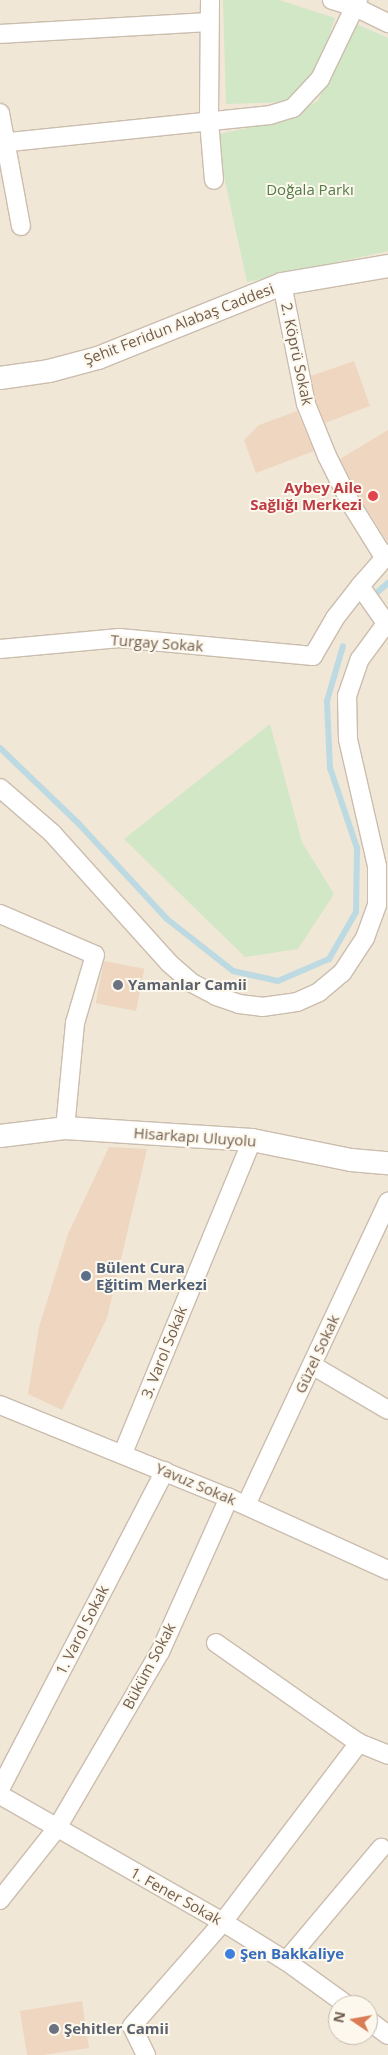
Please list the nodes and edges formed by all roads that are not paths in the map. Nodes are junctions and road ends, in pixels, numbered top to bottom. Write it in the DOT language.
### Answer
graph roads {
  1 [pos="210,0"];
  2 [pos="332,0"];
  3 [pos="356,4"];
  4 [pos="208,22"];
  5 [pos="388,23"];
  6 [pos="0,34"];
  7 [pos="0,113"];
  8 [pos="209,121"];
  9 [pos="3,143"];
  10 [pos="214,180"];
  11 [pos="21,226"];
  12 [pos="388,266"];
  13 [pos="282,284"];
  14 [pos="0,378"];
  15 [pos="386,555"];
  16 [pos="360,586"];
  17 [pos="387,622"];
  18 [pos="0,649"];
  19 [pos="0,788"];
  20 [pos="0,914"];
  21 [pos="65,1128"];
  22 [pos="0,1136"];
  23 [pos="252,1140"];
  24 [pos="388,1163"];
  25 [pos="388,1202"];
  26 [pos="312,1365"];
  27 [pos="2,1409"];
  28 [pos="388,1410"];
  29 [pos="123,1453"];
  30 [pos="165,1471"];
  31 [pos="228,1498"];
  32 [pos="246,1505"];
  33 [pos="388,1570"];
  34 [pos="216,1643"];
  35 [pos="359,1743"];
  36 [pos="388,1756"];
  37 [pos="0,1789"];
  38 [pos="0,1795"];
  39 [pos="57,1828"];
  40 [pos="381,1848"];
  41 [pos="0,1900"];
  42 [pos="223,1922"];
  43 [pos="286,1961"];
  44 [pos="333,1995"];
  45 [pos="146,2055"];
  1 -- 4 [label="street"];
  2 -- 3 [label="street"];
  3 -- 5 [label="street"];
  3 -- 8 [label="street"];
  4 -- 6 [label="street"];
  4 -- 8 [label="street"];
  7 -- 9 [label="street"];
  8 -- 9 [label="street"];
  8 -- 10 [label="street"];
  9 -- 11 [label="street"];
  12 -- 13 [label="street, Şehit Feridun Alabaş Caddesi"];
  13 -- 14 [label="street, Şehit Feridun Alabaş Caddesi"];
  13 -- 15 [label="street, 2. Köprü Sokak"];
  15 -- 16 [label="street"];
  16 -- 17 [label="street"];
  16 -- 18 [label="street, Turgay Sokak"];
  17 -- 19 [label="street"];
  20 -- 21 [label="street"];
  21 -- 22 [label="street, Hisarkapı Uluyolu"];
  21 -- 23 [label="street, Hisarkapı Uluyolu"];
  23 -- 24 [label="street, Hisarkapı Uluyolu"];
  23 -- 29 [label="street, 3. Varol Sokak"];
  25 -- 26 [label="street, Güzel Sokak"];
  26 -- 28 [label="street"];
  26 -- 32 [label="street, Güzel Sokak"];
  27 -- 29 [label="street, Yavuz Sokak"];
  29 -- 30 [label="street, Yavuz Sokak"];
  30 -- 31 [label="street, Yavuz Sokak"];
  30 -- 37 [label="street, 1. Varol Sokak"];
  31 -- 32 [label="street, Yavuz Sokak"];
  31 -- 39 [label="street, Büküm Sokak"];
  32 -- 33 [label="street, Yavuz Sokak"];
  34 -- 35 [label="street"];
  35 -- 36 [label="street"];
  35 -- 42 [label="street"];
  38 -- 39 [label="street, 1. Fener Sokak"];
  39 -- 41 [label="street, Büküm Sokak"];
  39 -- 42 [label="street, 1. Fener Sokak"];
  40 -- 43 [label="street"];
  42 -- 43 [label="street, 1. Fener Sokak"];
  42 -- 45 [label="street"];
  43 -- 44 [label="street, 1. Fener Sokak"];
}
